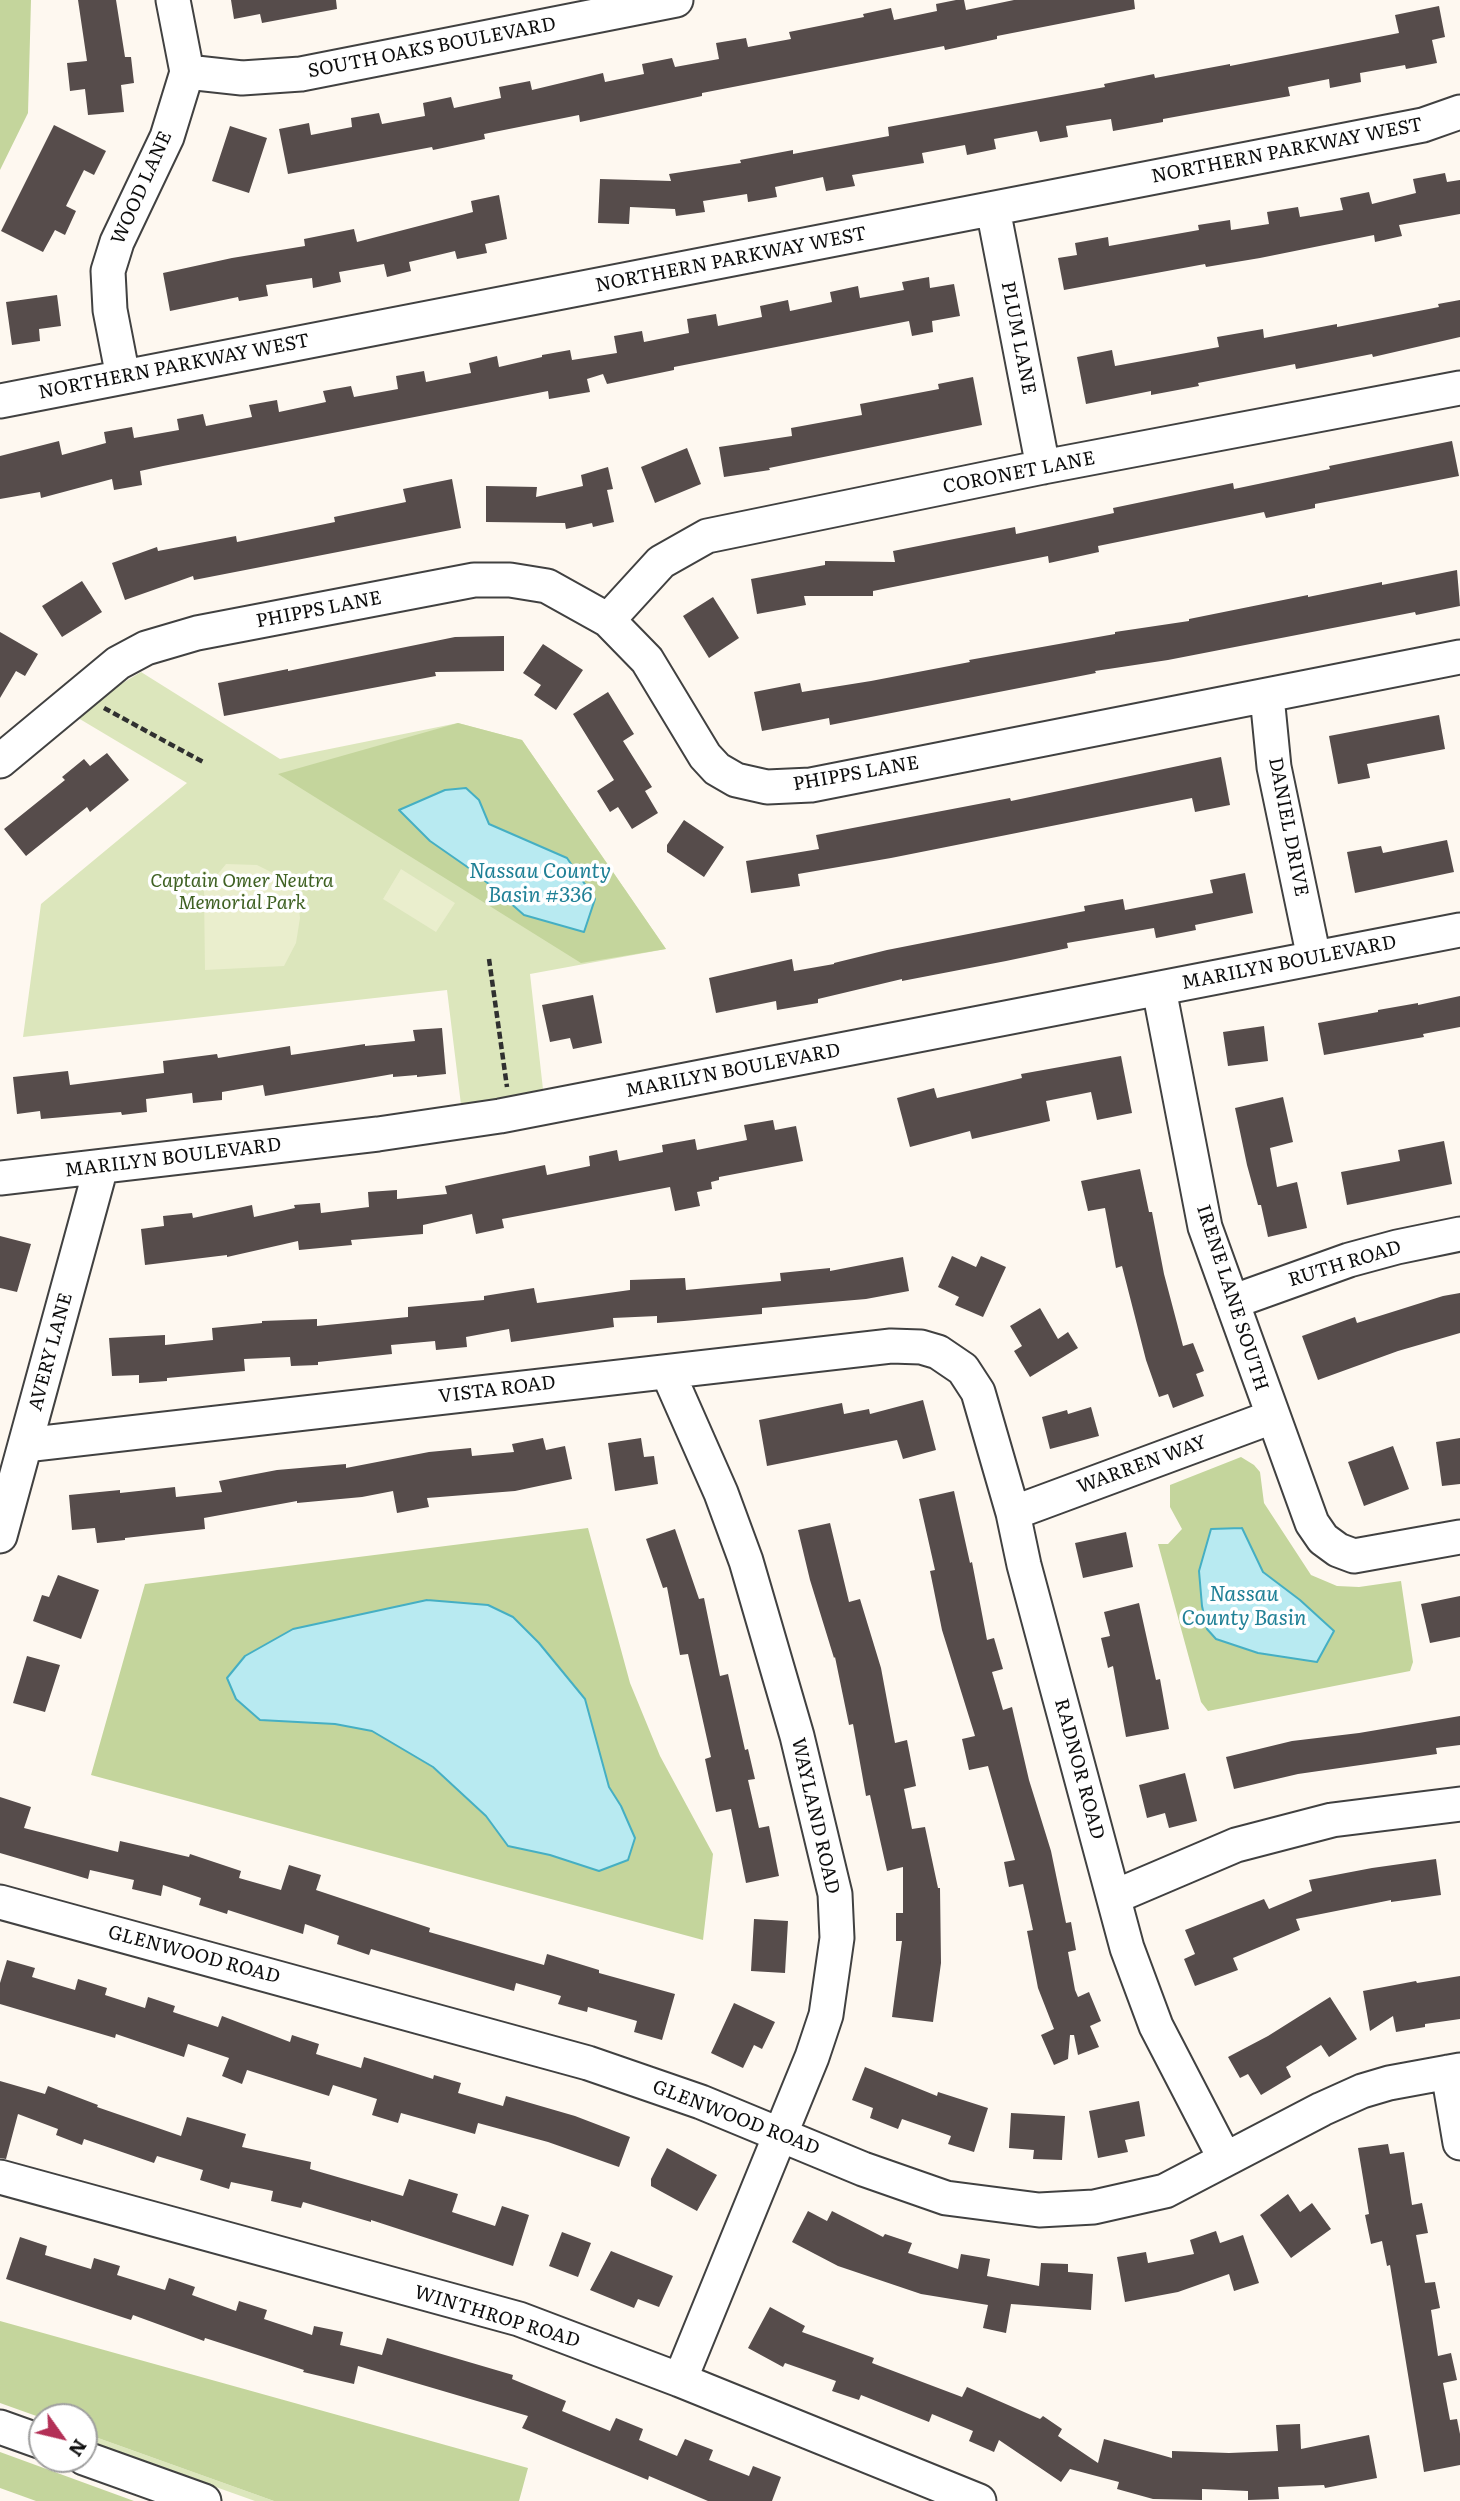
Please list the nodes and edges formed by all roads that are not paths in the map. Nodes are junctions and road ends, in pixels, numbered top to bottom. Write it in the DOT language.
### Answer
graph roads {
  1 [pos="173,0"];
  2 [pos="676,0"];
  3 [pos="187,72"];
  4 [pos="1460,112"];
  5 [pos="993,209"];
  6 [pos="123,377"];
  7 [pos="1460,388"];
  8 [pos="0,401"];
  9 [pos="1043,467"];
  10 [pos="608,620"];
  11 [pos="1460,657"];
  12 [pos="1267,696"];
  13 [pos="0,761"];
  14 [pos="1460,930"];
  15 [pos="1314,958"];
  16 [pos="1159,989"];
  17 [pos="101,1167"];
  18 [pos="0,1178"];
  19 [pos="1460,1234"];
  20 [pos="1232,1301"];
  21 [pos="963,1369"];
  22 [pos="668,1373"];
  23 [pos="1272,1417"];
  24 [pos="25,1445"];
  25 [pos="1013,1513"];
  26 [pos="0,1536"];
  27 [pos="1460,1537"];
  28 [pos="1460,1804"];
  29 [pos="1114,1897"];
  30 [pos="0,1902"];
  31 [pos="1454,2071"];
  32 [pos="780,2135"];
  33 [pos="1460,2143"];
  34 [pos="1225,2159"];
  35 [pos="0,2177"];
  36 [pos="680,2379"];
  37 [pos="0,2427"];
  38 [pos="28,2437"];
  39 [pos="98,2463"];
  40 [pos="204,2501"];
  41 [pos="979,2501"];
  1 -- 3 [label="street, WOOD LANE"];
  2 -- 3 [label="street, SOUTH OAKS BOULEVARD"];
  3 -- 6 [label="street, WOOD LANE"];
  4 -- 5 [label="street, NORTHERN PARKWAY WEST"];
  5 -- 6 [label="street, NORTHERN PARKWAY WEST"];
  5 -- 9 [label="street, PLUM LANE"];
  6 -- 8 [label="street, NORTHERN PARKWAY WEST"];
  7 -- 9 [label="street, CORONET LANE"];
  9 -- 10 [label="street, CORONET LANE"];
  10 -- 12 [label="street, PHIPPS LANE"];
  10 -- 13 [label="street, PHIPPS LANE"];
  11 -- 12 [label="street, PHIPPS LANE"];
  12 -- 15 [label="street, DANIEL DRIVE"];
  14 -- 15 [label="street, MARILYN BOULEVARD"];
  15 -- 16 [label="street, MARILYN BOULEVARD"];
  16 -- 17 [label="street, MARILYN BOULEVARD"];
  16 -- 20 [label="street, IRENE LANE SOUTH"];
  17 -- 18 [label="street, MARILYN BOULEVARD"];
  17 -- 24 [label="street, AVERY LANE"];
  19 -- 20 [label="street, RUTH ROAD"];
  20 -- 23 [label="street, IRENE LANE SOUTH"];
  21 -- 22 [label="street, VISTA ROAD"];
  21 -- 25 [label="street, RADNOR ROAD"];
  22 -- 24 [label="street, VISTA ROAD"];
  22 -- 32 [label="street, WAYLAND ROAD"];
  23 -- 25 [label="street, WARREN WAY"];
  23 -- 27 [label="street, IRENE LANE SOUTH"];
  24 -- 26 [label="street, AVERY LANE"];
  25 -- 29 [label="street, RADNOR ROAD"];
  28 -- 29 [label="street"];
  29 -- 34 [label="street, RADNOR ROAD"];
  30 -- 32 [label="street, GLENWOOD ROAD"];
  31 -- 33 [label="street"];
  31 -- 34 [label="street, GLENWOOD ROAD"];
  32 -- 34 [label="street, GLENWOOD ROAD"];
  32 -- 36 [label="street, WAYLAND ROAD"];
  35 -- 36 [label="street, WINTHROP ROAD"];
  36 -- 41 [label="street, WINTHROP ROAD"];
  37 -- 38 [label="street"];
  39 -- 40 [label="street"];
}
